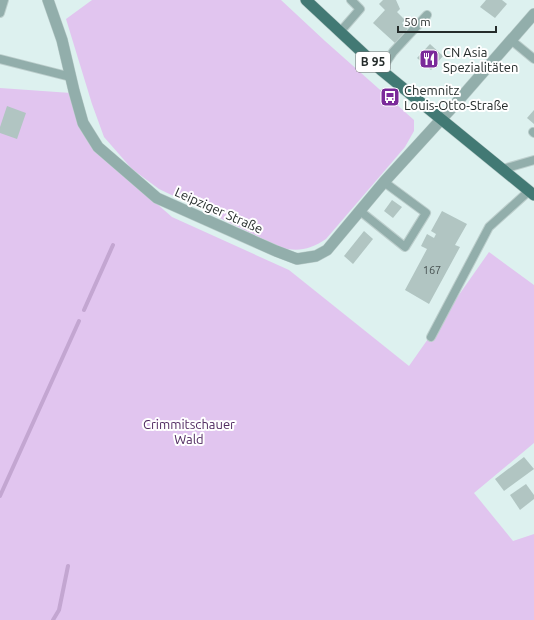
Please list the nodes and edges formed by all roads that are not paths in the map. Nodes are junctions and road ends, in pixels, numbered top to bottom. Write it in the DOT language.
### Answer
graph roads {
  1 [pos="4,0"];
  2 [pos="48,0"];
  3 [pos="306,0"];
  4 [pos="350,0"];
  5 [pos="0,13"];
  6 [pos="534,14"];
  7 [pos="427,15"];
  8 [pos="340,32"];
  9 [pos="511,40"];
  10 [pos="0,59"];
  11 [pos="534,60"];
  12 [pos="381,70"];
  13 [pos="70,77"];
  14 [pos="441,119"];
  15 [pos="534,160"];
  16 [pos="503,169"];
  17 [pos="384,182"];
  18 [pos="532,193"];
  19 [pos="360,211"];
  20 [pos="430,337"];
  1 -- 5 [label="lane"];
  2 -- 13 [label="street, Leipziger Straße"];
  3 -- 8 [label="main road, B 95"];
  4 -- 8 [label="lane"];
  6 -- 9 [label="street, Leipziger Straße"];
  7 -- 12 [label="lane"];
  8 -- 12 [label="main road, B 95"];
  9 -- 11 [label="lane"];
  9 -- 14 [label="street, Leipziger Straße"];
  10 -- 13 [label="lane"];
  12 -- 14 [label="main road, B 95"];
  13 -- 19 [label="street, Leipziger Straße"];
  14 -- 16 [label="main road, B 95"];
  14 -- 17 [label="street, Leipziger Straße"];
  15 -- 16 [label="lane"];
  16 -- 18 [label="main road, B 95"];
  17 -- 19 [label="street, Leipziger Straße"];
  17 -- 19 [label="lane"];
  18 -- 20 [label="lane"];
}
